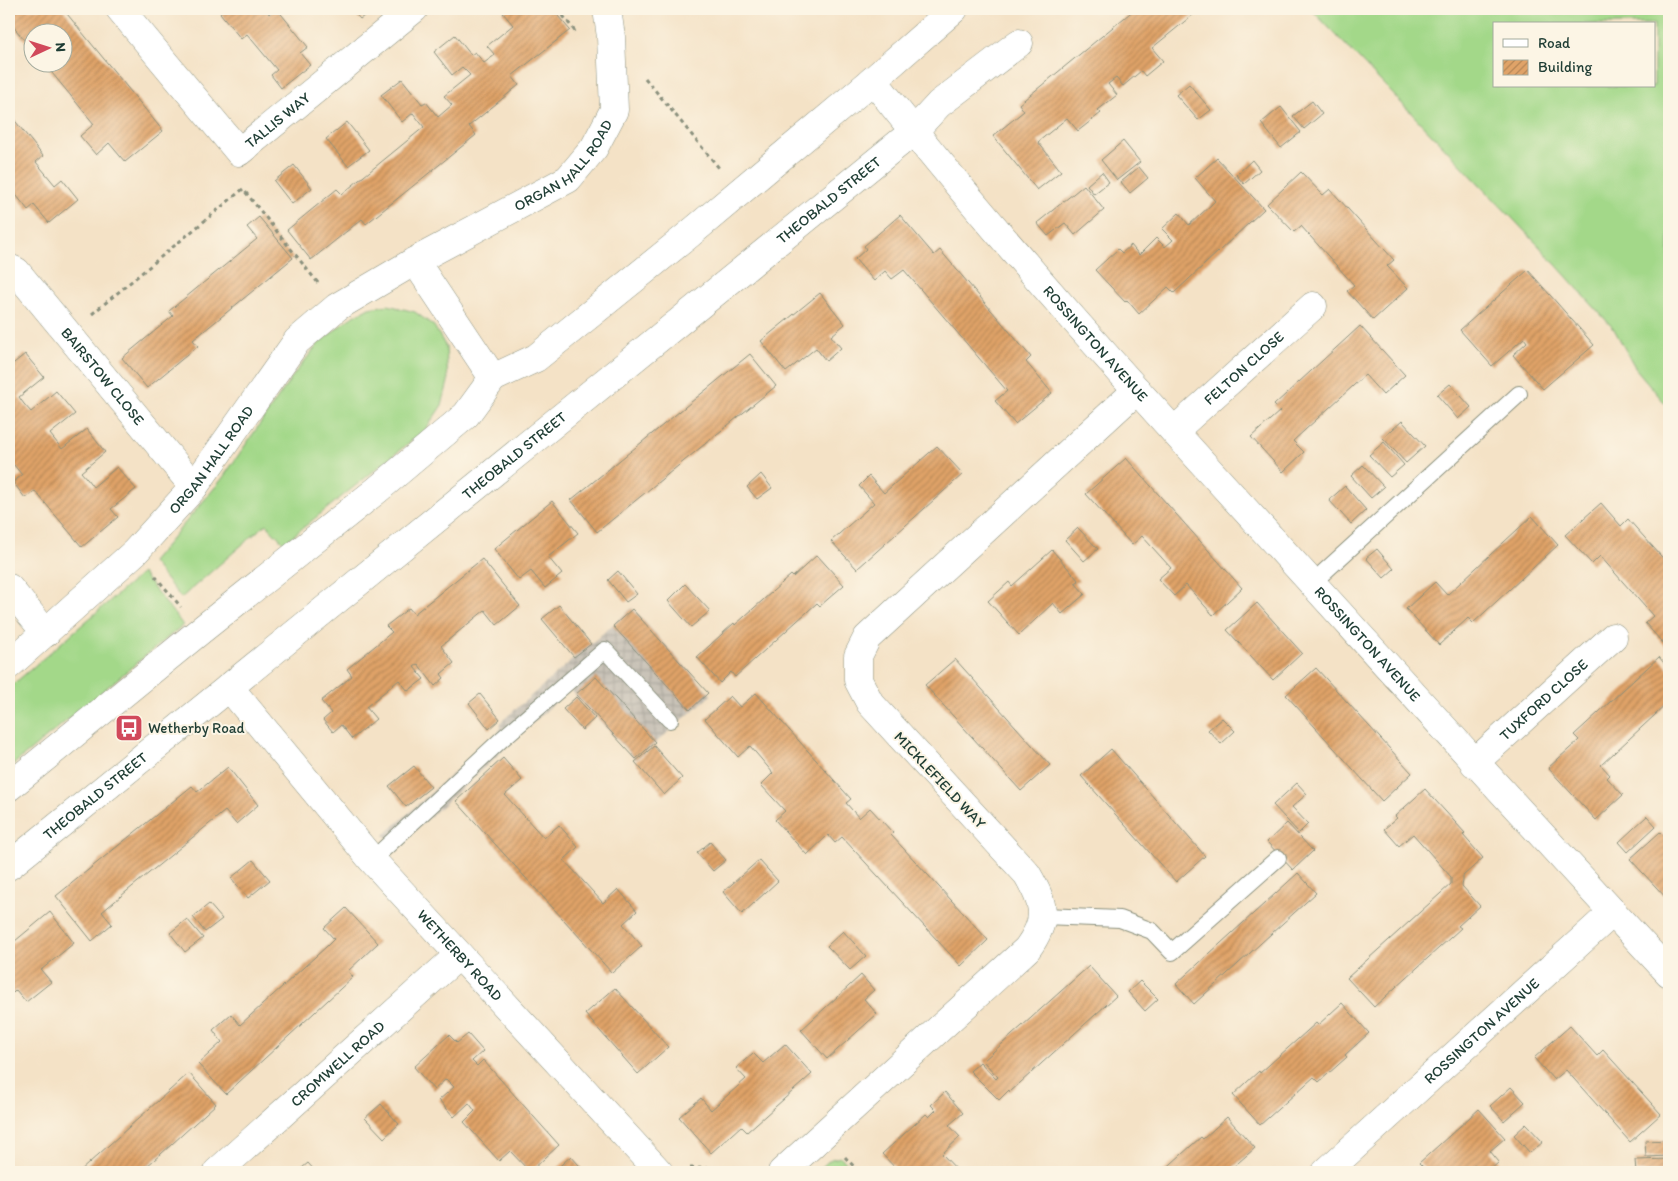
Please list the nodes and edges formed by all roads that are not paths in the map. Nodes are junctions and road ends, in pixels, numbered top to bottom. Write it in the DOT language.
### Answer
graph roads {
  1 [pos="120,9"];
  2 [pos="414,9"];
  3 [pos="607,9"];
  4 [pos="954,9"];
  5 [pos="1019,43"];
  6 [pos="873,80"];
  7 [pos="914,131"];
  8 [pos="415,261"];
  9 [pos="9,268"];
  10 [pos="1313,306"];
  11 [pos="493,378"];
  12 [pos="1137,390"];
  13 [pos="1519,394"];
  14 [pos="1174,431"];
  15 [pos="194,487"];
  16 [pos="1312,583"];
  17 [pos="9,588"];
  18 [pos="46,633"];
  19 [pos="1614,637"];
  20 [pos="9,665"];
  21 [pos="230,687"];
  22 [pos="670,720"];
  23 [pos="1474,763"];
  24 [pos="9,787"];
  25 [pos="1278,858"];
  26 [pos="372,860"];
  27 [pos="9,866"];
  28 [pos="1613,912"];
  29 [pos="1043,916"];
  30 [pos="459,955"];
  31 [pos="1669,973"];
  32 [pos="217,1172"];
  33 [pos="659,1172"];
  34 [pos="782,1172"];
  35 [pos="1326,1172"];
  1 -- 2 [label="street, TALLIS WAY"];
  3 -- 8 [label="street, ORGAN HALL ROAD"];
  4 -- 6 [label="street"];
  5 -- 7 [label="street, THEOBALD STREET"];
  6 -- 7 [label="street, ROSSINGTON AVENUE"];
  6 -- 11 [label="street"];
  7 -- 12 [label="street, ROSSINGTON AVENUE"];
  7 -- 21 [label="street, THEOBALD STREET"];
  8 -- 11 [label="street"];
  8 -- 15 [label="street, ORGAN HALL ROAD"];
  9 -- 15 [label="street, BAIRSTOW CLOSE"];
  10 -- 14 [label="street, FELTON CLOSE"];
  11 -- 24 [label="street"];
  12 -- 14 [label="street, ROSSINGTON AVENUE"];
  12 -- 29 [label="street, MICKLEFIELD WAY"];
  13 -- 16 [label="lane"];
  14 -- 16 [label="street, ROSSINGTON AVENUE"];
  15 -- 18 [label="street, ORGAN HALL ROAD"];
  16 -- 23 [label="street, ROSSINGTON AVENUE"];
  17 -- 18 [label="street"];
  18 -- 20 [label="street, ORGAN HALL ROAD"];
  19 -- 23 [label="street, TUXFORD CLOSE"];
  21 -- 26 [label="street, WETHERBY ROAD"];
  21 -- 27 [label="street, THEOBALD STREET"];
  22 -- 26 [label="lane"];
  23 -- 28 [label="street, ROSSINGTON AVENUE"];
  25 -- 29 [label="lane"];
  26 -- 30 [label="street, WETHERBY ROAD"];
  28 -- 31 [label="street"];
  28 -- 35 [label="street, ROSSINGTON AVENUE"];
  29 -- 34 [label="street"];
  30 -- 32 [label="street, CROMWELL ROAD"];
  30 -- 33 [label="street, WETHERBY ROAD"];
}
